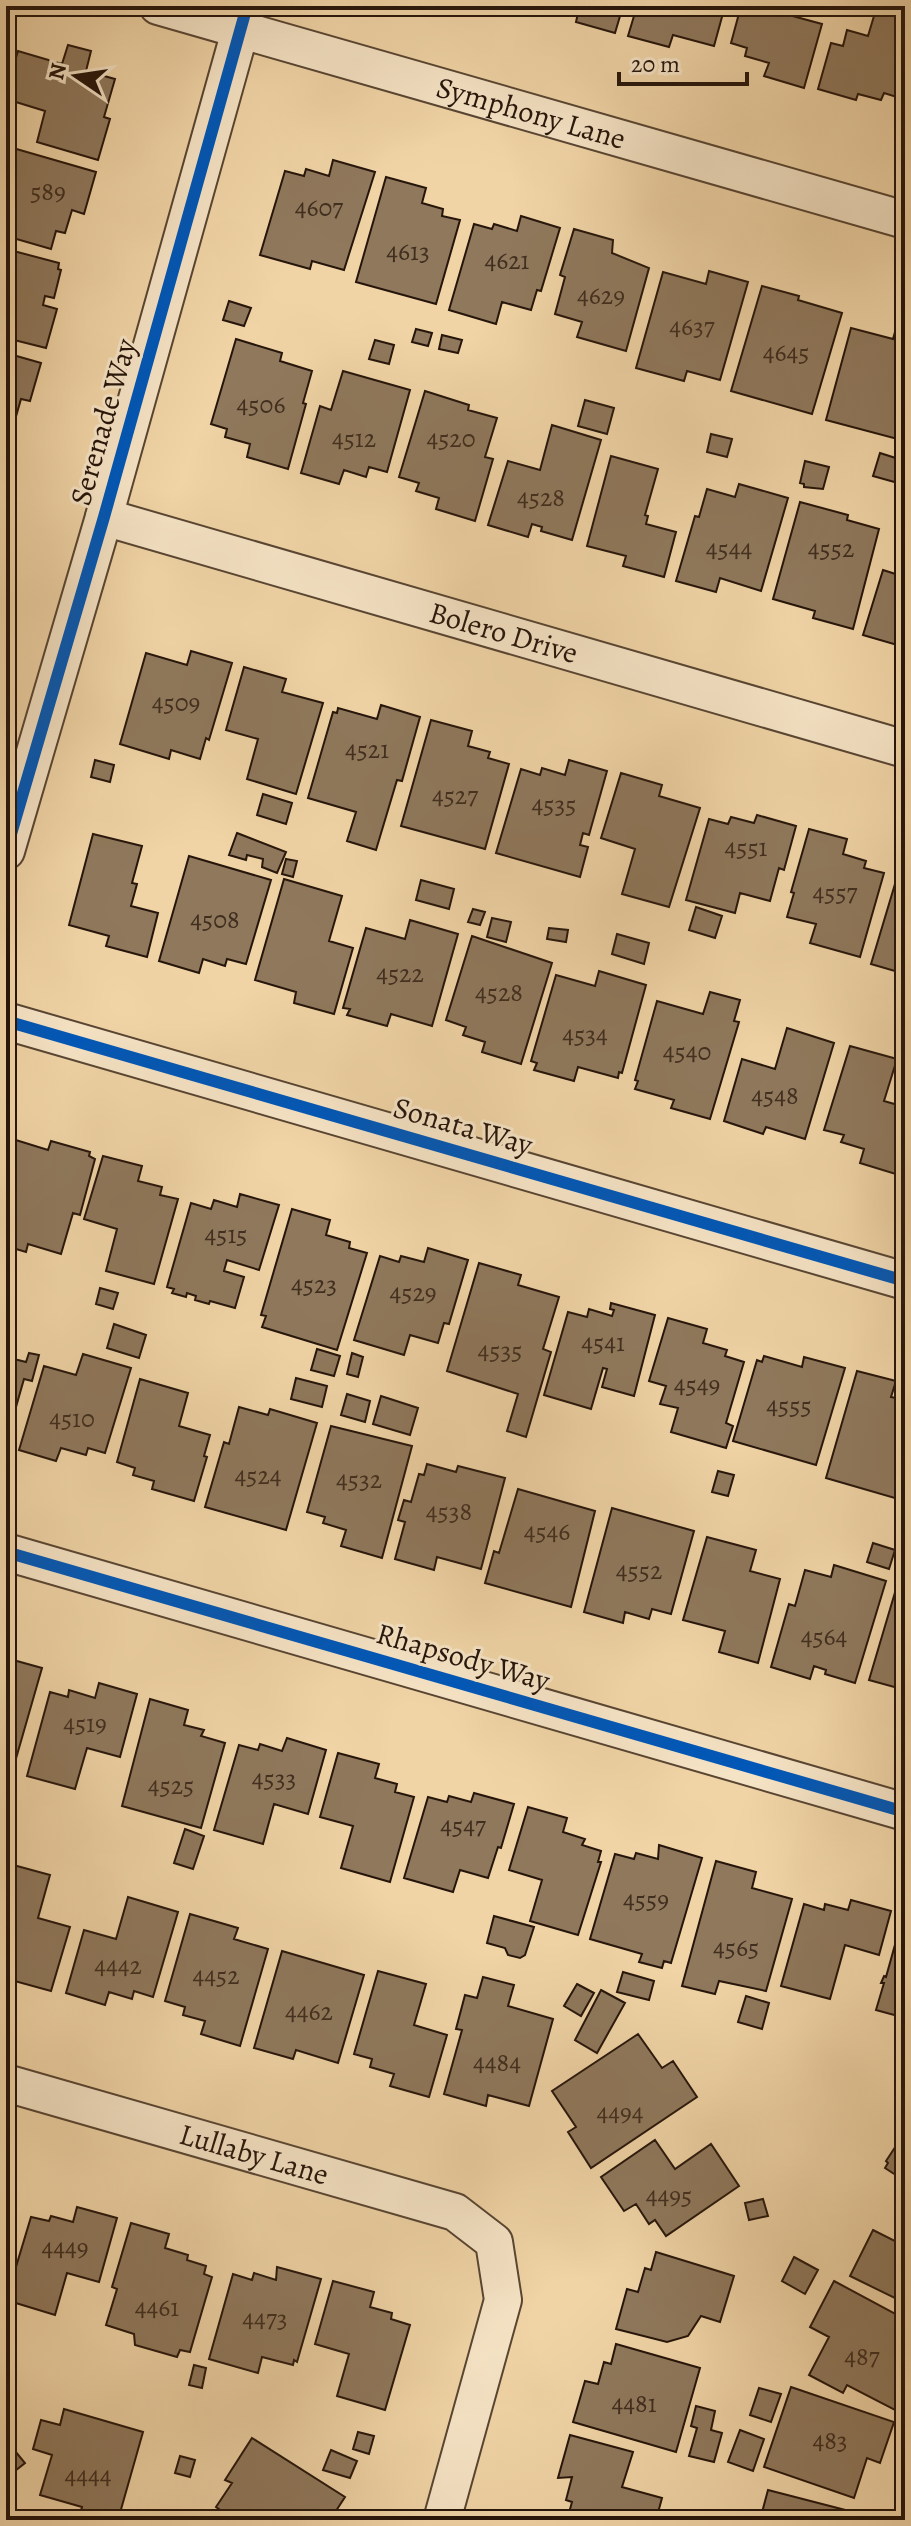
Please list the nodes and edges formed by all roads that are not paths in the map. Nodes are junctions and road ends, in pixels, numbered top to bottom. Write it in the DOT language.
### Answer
graph roads {
  1 [pos="158,6"];
  2 [pos="244,18"];
  3 [pos="905,220"];
  4 [pos="104,517"];
  5 [pos="905,749"];
  6 [pos="6,851"];
  7 [pos="6,1021"];
  8 [pos="905,1281"];
  9 [pos="6,1552"];
  10 [pos="905,1812"];
  11 [pos="6,2083"];
  12 [pos="442,2520"];
  1 -- 2 [label="street, Symphony Lane"];
  2 -- 3 [label="street, Symphony Lane"];
  2 -- 4 [label="street, Serenade Way"];
  4 -- 5 [label="street, Bolero Drive"];
  4 -- 6 [label="street, Serenade Way"];
  7 -- 8 [label="street, Sonata Way"];
  9 -- 10 [label="street, Rhapsody Way"];
  11 -- 12 [label="street, Lullaby Lane"];
}
